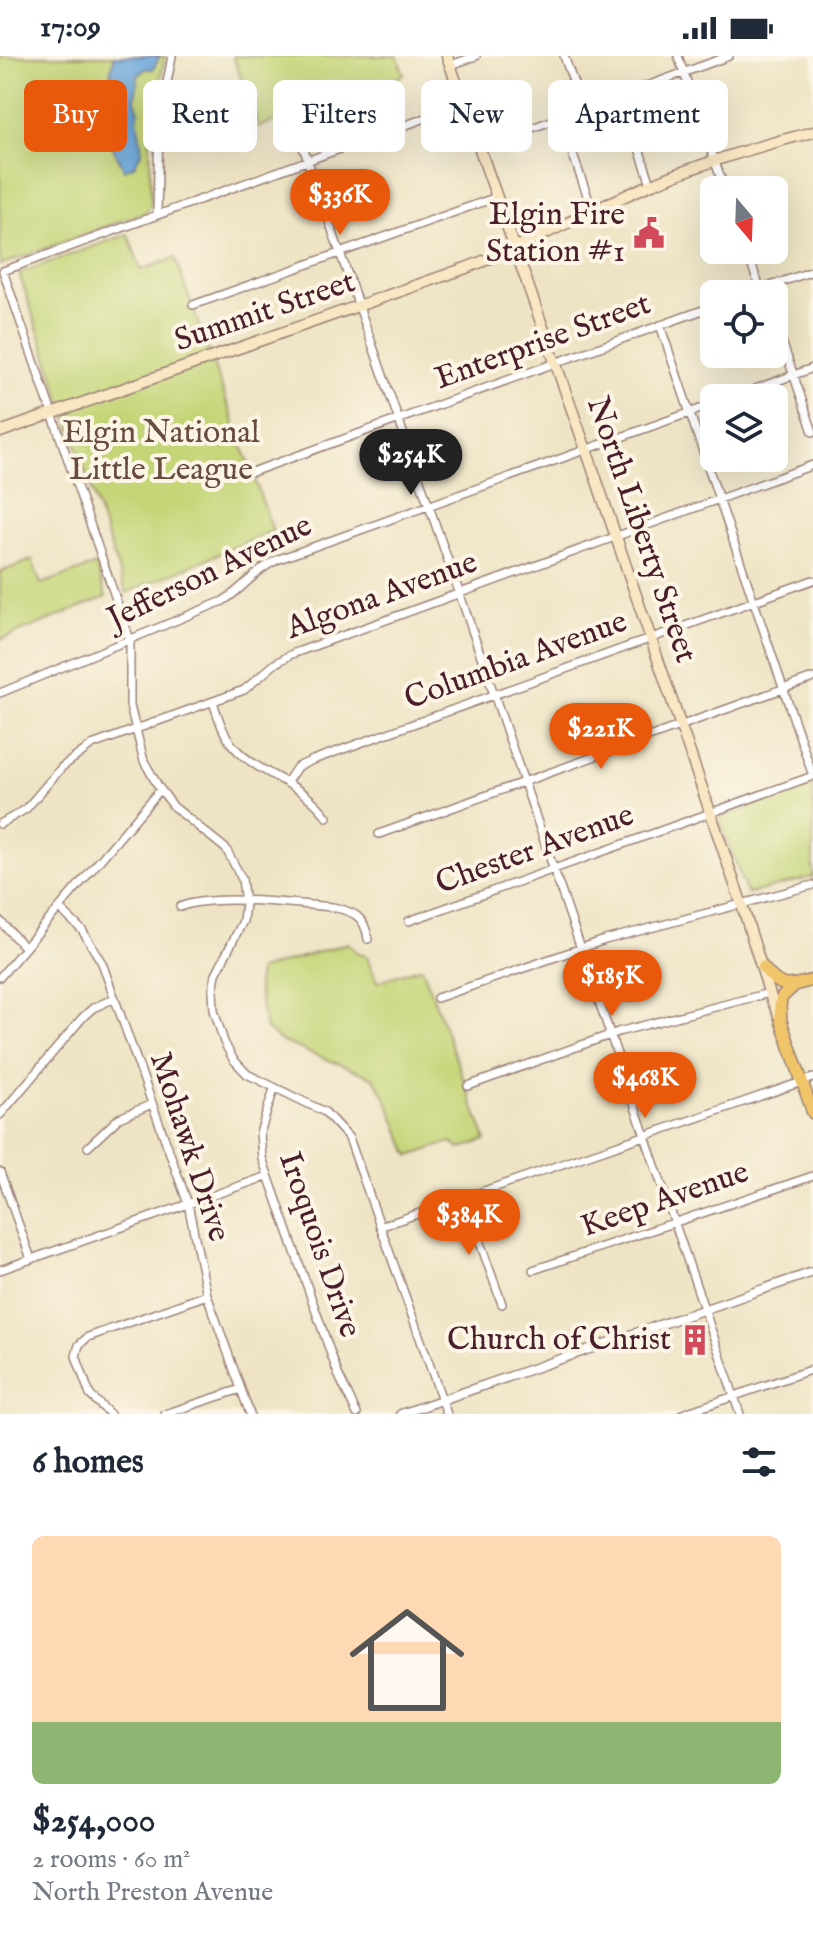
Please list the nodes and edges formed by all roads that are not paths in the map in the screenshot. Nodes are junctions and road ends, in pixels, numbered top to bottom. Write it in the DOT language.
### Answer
graph roads {
  1 [pos="172,56"];
  2 [pos="476,56"];
  3 [pos="564,56"];
  4 [pos="678,56"];
  5 [pos="729,56"];
  6 [pos="449,61"];
  7 [pos="684,73"];
  8 [pos="456,80"];
  9 [pos="573,80"];
  10 [pos="664,80"];
  11 [pos="421,119"];
  12 [pos="813,132"];
  13 [pos="305,152"];
  14 [pos="482,152"];
  15 [pos="572,152"];
  16 [pos="640,152"];
  17 [pos="308,160"];
  18 [pos="715,162"];
  19 [pos="720,176"];
  20 [pos="651,184"];
  21 [pos="497,197"];
  22 [pos="593,212"];
  23 [pos="157,214"];
  24 [pos="516,249"];
  25 [pos="341,253"];
  26 [pos="813,271"];
  27 [pos="788,281"];
  28 [pos="193,305"];
  29 [pos="359,307"];
  30 [pos="700,311"];
  31 [pos="660,325"];
  32 [pos="788,358"];
  33 [pos="556,363"];
  34 [pos="813,368"];
  35 [pos="794,375"];
  36 [pos="769,384"];
  37 [pos="700,409"];
  38 [pos="690,412"];
  39 [pos="52,414"];
  40 [pos="399,420"];
  41 [pos="0,432"];
  42 [pos="813,432"];
  43 [pos="586,450"];
  44 [pos="813,465"];
  45 [pos="252,472"];
  46 [pos="720,500"];
  47 [pos="429,507"];
  48 [pos="616,536"];
  49 [pos="813,580"];
  50 [pos="459,593"];
  51 [pos="755,602"];
  52 [pos="650,638"];
  53 [pos="130,640"];
  54 [pos="813,678"];
  55 [pos="784,688"];
  56 [pos="0,693"];
  57 [pos="494,695"];
  58 [pos="213,702"];
  59 [pos="681,725"];
  60 [pos="135,729"];
  61 [pos="813,776"];
  62 [pos="287,782"];
  63 [pos="524,782"];
  64 [pos="160,790"];
  65 [pos="711,812"];
  66 [pos="327,817"];
  67 [pos="0,824"];
  68 [pos="379,834"];
  69 [pos="554,869"];
  70 [pos="813,885"];
  71 [pos="245,901"];
  72 [pos="742,905"];
  73 [pos="180,907"];
  74 [pos="59,908"];
  75 [pos="0,921"];
  76 [pos="409,921"];
  77 [pos="368,939"];
  78 [pos="25,948"];
  79 [pos="580,948"];
  80 [pos="763,967"];
  81 [pos="0,977"];
  82 [pos="813,980"];
  83 [pos="796,984"];
  84 [pos="769,993"];
  85 [pos="115,998"];
  86 [pos="437,998"];
  87 [pos="781,1021"];
  88 [pos="610,1035"];
  89 [pos="808,1080"];
  90 [pos="468,1086"];
  91 [pos="274,1089"];
  92 [pos="152,1104"];
  93 [pos="813,1113"];
  94 [pos="0,1115"];
  95 [pos="646,1136"];
  96 [pos="88,1147"];
  97 [pos="0,1172"];
  98 [pos="268,1176"];
  99 [pos="813,1176"];
  100 [pos="464,1198"];
  101 [pos="188,1204"];
  102 [pos="674,1222"];
  103 [pos="382,1226"];
  104 [pos="31,1259"];
  105 [pos="0,1270"];
  106 [pos="533,1270"];
  107 [pos="813,1272"];
  108 [pos="207,1295"];
  109 [pos="502,1304"];
  110 [pos="704,1309"];
  111 [pos="813,1369"];
  112 [pos="241,1389"];
  113 [pos="734,1396"];
  114 [pos="442,1400"];
  115 [pos="110,1414"];
  116 [pos="165,1414"];
  117 [pos="250,1414"];
  118 [pos="357,1414"];
  119 [pos="401,1414"];
  120 [pos="447,1414"];
  121 [pos="682,1414"];
  122 [pos="740,1414"];
  1 -- 23 [label="street"];
  2 -- 6 [label="street"];
  3 -- 9 [label="street"];
  4 -- 7 [label="street"];
  5 -- 7 [label="street"];
  6 -- 8 [label="main road, North Liberty Street"];
  7 -- 10 [label="street"];
  7 -- 18 [label="street"];
  11 -- 17 [label="street"];
  12 -- 18 [label="main road, Summit Street"];
  13 -- 17 [label="street"];
  14 -- 21 [label="main road, North Liberty Street"];
  15 -- 22 [label="street"];
  16 -- 20 [label="street"];
  17 -- 23 [label="street"];
  17 -- 25 [label="street"];
  18 -- 19 [label="street"];
  18 -- 20 [label="main road, Summit Street"];
  20 -- 22 [label="main road, Summit Street"];
  21 -- 24 [label="main road, North Liberty Street"];
  21 -- 25 [label="street"];
  22 -- 24 [label="main road, Summit Street"];
  23 -- 39 [label="street"];
  24 -- 29 [label="main road, Summit Street"];
  24 -- 33 [label="main road, North Liberty Street"];
  25 -- 28 [label="street"];
  25 -- 29 [label="street"];
  26 -- 27 [label="street"];
  29 -- 39 [label="main road, Summit Street"];
  29 -- 40 [label="street"];
  30 -- 31 [label="street, Enterprise Street"];
  31 -- 33 [label="street, Enterprise Street"];
  31 -- 38 [label="street"];
  32 -- 35 [label="street"];
  33 -- 40 [label="street, Enterprise Street"];
  33 -- 43 [label="main road, North Liberty Street"];
  34 -- 35 [label="street"];
  35 -- 36 [label="street"];
  35 -- 42 [label="street"];
  37 -- 38 [label="street, Jefferson Avenue"];
  38 -- 43 [label="street, Jefferson Avenue"];
  38 -- 46 [label="street"];
  39 -- 41 [label="main road, Summit Street"];
  39 -- 53 [label="street"];
  40 -- 45 [label="street, Enterprise Street"];
  40 -- 47 [label="street"];
  43 -- 47 [label="street, Jefferson Avenue"];
  43 -- 48 [label="main road, North Liberty Street"];
  44 -- 46 [label="street, Algona Avenue"];
  46 -- 48 [label="street, Algona Avenue"];
  46 -- 51 [label="street"];
  47 -- 50 [label="street"];
  47 -- 53 [label="street, Jefferson Avenue"];
  48 -- 50 [label="street, Algona Avenue"];
  48 -- 52 [label="main road, North Liberty Street"];
  49 -- 51 [label="street, Columbia Avenue"];
  50 -- 57 [label="street"];
  50 -- 58 [label="street, Algona Avenue"];
  51 -- 52 [label="street, Columbia Avenue"];
  51 -- 55 [label="street"];
  52 -- 57 [label="street, Columbia Avenue"];
  52 -- 59 [label="main road, North Liberty Street"];
  53 -- 56 [label="street, Jefferson Avenue"];
  53 -- 60 [label="street"];
  54 -- 55 [label="street"];
  55 -- 59 [label="street"];
  55 -- 61 [label="street"];
  57 -- 62 [label="street, Columbia Avenue"];
  57 -- 63 [label="street"];
  58 -- 60 [label="street, Algona Avenue"];
  58 -- 62 [label="street"];
  59 -- 63 [label="street"];
  59 -- 65 [label="main road, North Liberty Street"];
  60 -- 64 [label="street"];
  60 -- 67 [label="street, Algona Avenue"];
  61 -- 65 [label="street, Chester Avenue"];
  62 -- 66 [label="street"];
  63 -- 68 [label="street"];
  63 -- 69 [label="street"];
  64 -- 71 [label="street"];
  64 -- 74 [label="street"];
  65 -- 69 [label="street, Chester Avenue"];
  65 -- 72 [label="main road, North Liberty Street"];
  69 -- 76 [label="street, Chester Avenue"];
  69 -- 79 [label="street"];
  70 -- 72 [label="street"];
  71 -- 73 [label="street"];
  71 -- 77 [label="street"];
  71 -- 91 [label="street"];
  72 -- 79 [label="street"];
  72 -- 80 [label="main road, North Liberty Street"];
  74 -- 78 [label="street"];
  74 -- 85 [label="street, Mohawk Drive"];
  75 -- 78 [label="street"];
  78 -- 81 [label="street"];
  79 -- 86 [label="street"];
  79 -- 88 [label="street"];
  80 -- 83 [label="main road"];
  80 -- 84 [label="main road, North Liberty Street"];
  82 -- 83 [label="main road"];
  83 -- 87 [label="main road"];
  84 -- 87 [label="main road, North Liberty Street"];
  84 -- 88 [label="street"];
  85 -- 92 [label="street, Mohawk Drive"];
  85 -- 94 [label="street"];
  87 -- 89 [label="main road, North Liberty Street"];
  88 -- 90 [label="street"];
  88 -- 95 [label="street"];
  89 -- 93 [label="main road, North Liberty Street"];
  89 -- 95 [label="street"];
  91 -- 98 [label="street, Iroquois Drive"];
  91 -- 103 [label="street"];
  92 -- 96 [label="street"];
  92 -- 101 [label="street, Mohawk Drive"];
  95 -- 100 [label="street"];
  95 -- 102 [label="street"];
  97 -- 104 [label="street"];
  98 -- 101 [label="street"];
  98 -- 118 [label="street, Iroquois Drive"];
  99 -- 102 [label="street, Keep Avenue"];
  100 -- 103 [label="street"];
  100 -- 109 [label="street"];
  101 -- 104 [label="street"];
  101 -- 108 [label="street, Mohawk Drive"];
  102 -- 106 [label="street, Keep Avenue"];
  102 -- 110 [label="street"];
  103 -- 114 [label="street"];
  104 -- 105 [label="street"];
  107 -- 110 [label="street"];
  108 -- 112 [label="street, Mohawk Drive"];
  108 -- 115 [label="street"];
  110 -- 113 [label="street"];
  110 -- 114 [label="street"];
  111 -- 113 [label="street"];
  112 -- 116 [label="street"];
  112 -- 117 [label="street, Mohawk Drive"];
  113 -- 121 [label="street"];
  113 -- 122 [label="street"];
  114 -- 119 [label="street"];
  114 -- 120 [label="street"];
}
